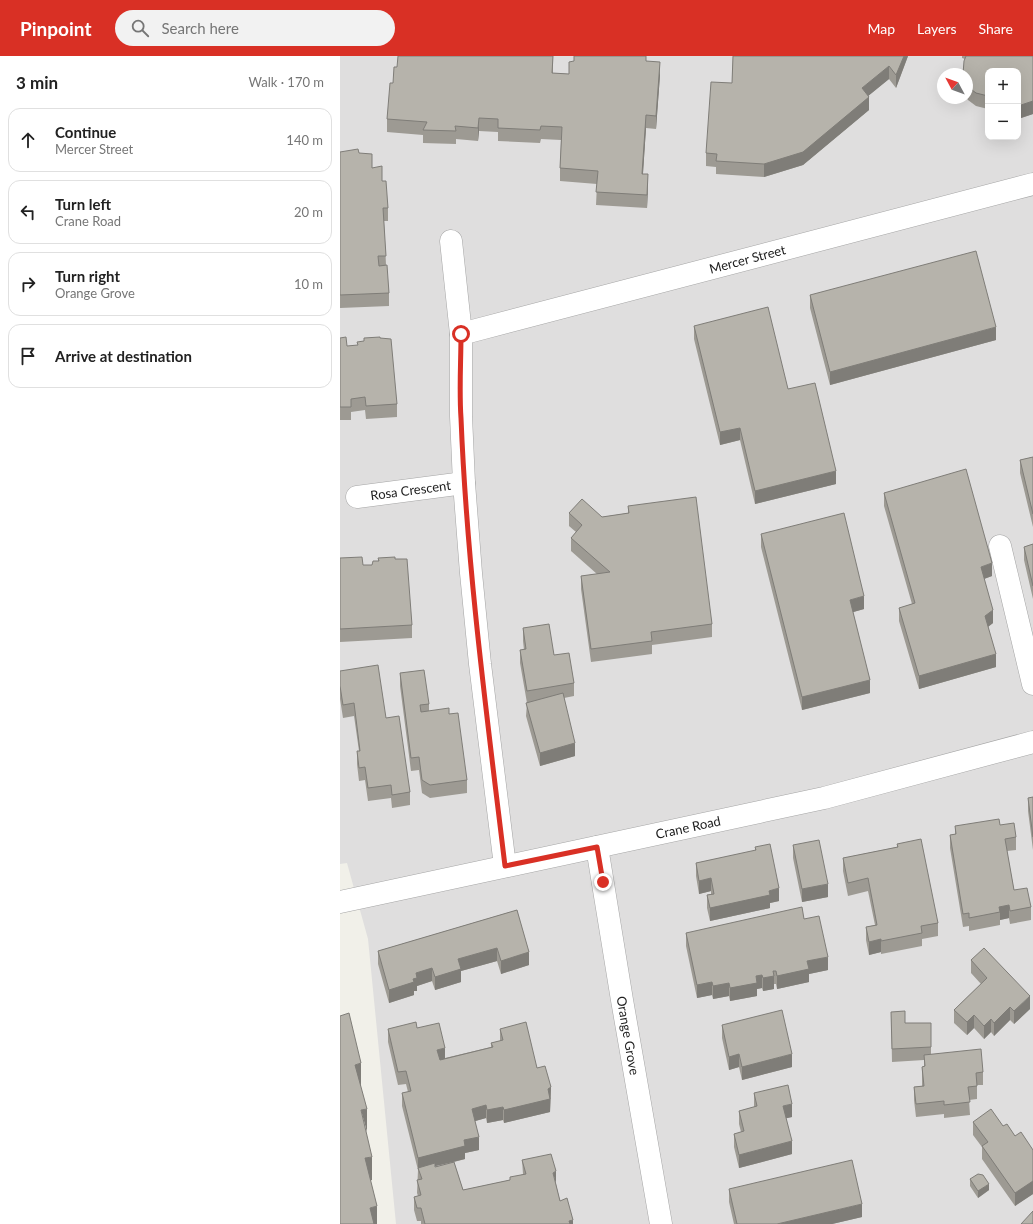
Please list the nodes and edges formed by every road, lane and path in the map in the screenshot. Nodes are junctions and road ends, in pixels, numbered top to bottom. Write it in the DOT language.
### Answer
graph roads {
  1 [pos="1033,184"];
  2 [pos="451,241"];
  3 [pos="461,334"];
  4 [pos="464,483"];
  5 [pos="357,497"];
  6 [pos="1000,546"];
  7 [pos="1033,684"];
  8 [pos="1033,742"];
  9 [pos="597,847"];
  10 [pos="505,866"];
  11 [pos="340,902"];
  12 [pos="662,1224"];
  1 -- 3 [label="street, Mercer Street"];
  2 -- 3 [label="street"];
  3 -- 4 [label="street"];
  4 -- 5 [label="street, Rosa Crescent"];
  4 -- 10 [label="street"];
  6 -- 7 [label="street"];
  8 -- 9 [label="street, Crane Road"];
  9 -- 10 [label="street, Crane Road"];
  9 -- 12 [label="street, Orange Grove"];
  10 -- 11 [label="street, Crane Road"];
}
